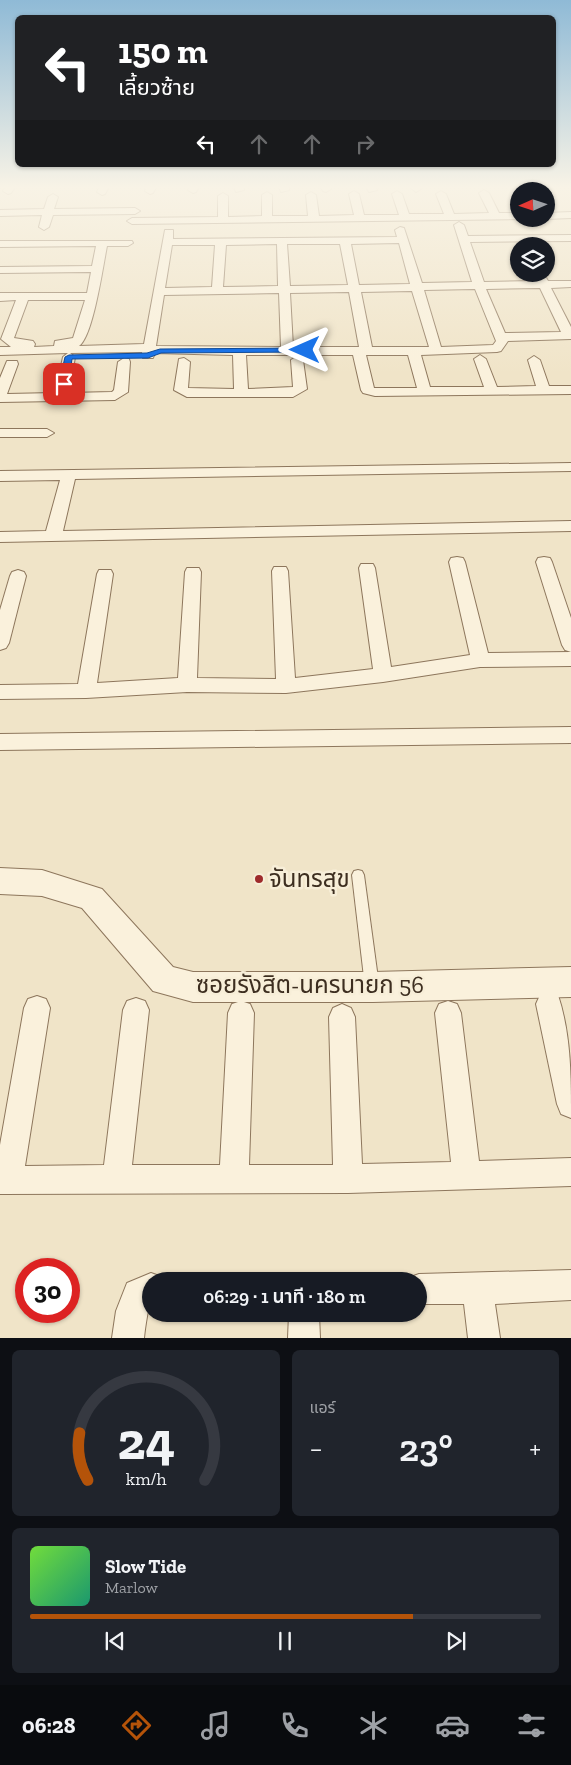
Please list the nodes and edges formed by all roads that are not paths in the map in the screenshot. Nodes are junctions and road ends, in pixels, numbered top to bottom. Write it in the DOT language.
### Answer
graph roads {
  1 [pos="101,249"];
  2 [pos="166,249"];
  3 [pos="220,249"];
  4 [pos="282,249"];
  5 [pos="346,249"];
  6 [pos="407,249"];
  7 [pos="466,249"];
  8 [pos="98,269"];
  9 [pos="0,270"];
  10 [pos="521,282"];
  11 [pos="521,282"];
  12 [pos="543,282"];
  13 [pos="552,282"];
  14 [pos="479,284"];
  15 [pos="571,284"];
  16 [pos="416,289"];
  17 [pos="283,290"];
  18 [pos="353,290"];
  19 [pos="217,291"];
  20 [pos="158,292"];
  21 [pos="92,296"];
  22 [pos="0,297"];
  23 [pos="23,297"];
  24 [pos="570,335"];
  25 [pos="500,337"];
  26 [pos="0,350"];
  27 [pos="287,350"];
  28 [pos="239,351"];
  29 [pos="362,351"];
  30 [pos="413,351"];
  31 [pos="436,351"];
  32 [pos="152,352"];
  33 [pos="69,357"];
  34 [pos="480,359"];
  35 [pos="297,360"];
  36 [pos="534,360"];
  37 [pos="6,361"];
  38 [pos="124,362"];
  39 [pos="184,362"];
  40 [pos="544,390"];
  41 [pos="571,390"];
  42 [pos="492,391"];
  43 [pos="425,392"];
  44 [pos="241,393"];
  45 [pos="61,398"];
  46 [pos="0,433"];
  47 [pos="48,433"];
  48 [pos="571,467"];
  49 [pos="69,475"];
  50 [pos="0,476"];
  51 [pos="571,526"];
  52 [pos="0,537"];
  53 [pos="54,537"];
  54 [pos="457,562"];
  55 [pos="544,562"];
  56 [pos="367,568"];
  57 [pos="280,571"];
  58 [pos="193,572"];
  59 [pos="105,574"];
  60 [pos="18,576"];
  61 [pos="0,643"];
  62 [pos="571,645"];
  63 [pos="571,659"];
  64 [pos="480,660"];
  65 [pos="383,675"];
  66 [pos="187,685"];
  67 [pos="286,686"];
  68 [pos="86,691"];
  69 [pos="0,692"];
  70 [pos="571,735"];
  71 [pos="0,742"];
  72 [pos="358,875"];
  73 [pos="0,881"];
  74 [pos="571,982"];
  75 [pos="373,987"];
  76 [pos="549,1004"];
  77 [pos="37,1008"];
  78 [pos="136,1010"];
  79 [pos="241,1012"];
  80 [pos="448,1013"];
  81 [pos="342,1017"];
  82 [pos="571,1104"];
  83 [pos="571,1172"];
  84 [pos="467,1176"];
  85 [pos="116,1179"];
  86 [pos="234,1179"];
  87 [pos="348,1179"];
  88 [pos="4,1180"];
  89 [pos="571,1285"];
  90 [pos="427,1289"];
  91 [pos="478,1289"];
  92 [pos="142,1292"];
  93 [pos="304,1322"];
  94 [pos="128,1338"];
  95 [pos="304,1338"];
  96 [pos="484,1338"];
  1 -- 8 [label="street"];
  2 -- 20 [label="street"];
  3 -- 19 [label="street"];
  4 -- 17 [label="street"];
  5 -- 18 [label="street"];
  6 -- 16 [label="street"];
  7 -- 14 [label="street"];
  8 -- 9 [label="street"];
  8 -- 21 [label="street"];
  10 -- 14 [label="street"];
  11 -- 14 [label="street"];
  12 -- 24 [label="street"];
  13 -- 15 [label="street"];
  14 -- 16 [label="street"];
  14 -- 25 [label="street"];
  16 -- 18 [label="street"];
  16 -- 31 [label="street"];
  17 -- 18 [label="street"];
  17 -- 19 [label="street"];
  17 -- 27 [label="street"];
  18 -- 29 [label="street"];
  19 -- 20 [label="street"];
  20 -- 32 [label="street"];
  21 -- 23 [label="street"];
  21 -- 23 [label="street"];
  22 -- 23 [label="street"];
  24 -- 25 [label="street"];
  25 -- 31 [label="street"];
  26 -- 32 [label="street"];
  27 -- 28 [label="street"];
  27 -- 29 [label="street"];
  28 -- 32 [label="street"];
  28 -- 44 [label="street"];
  29 -- 30 [label="street"];
  29 -- 43 [label="street"];
  30 -- 31 [label="street"];
  30 -- 43 [label="street"];
  32 -- 33 [label="street"];
  33 -- 37 [label="street"];
  33 -- 45 [label="street"];
  34 -- 42 [label="street"];
  35 -- 44 [label="street"];
  36 -- 40 [label="street"];
  37 -- 45 [label="street"];
  38 -- 45 [label="street"];
  39 -- 44 [label="street"];
  40 -- 41 [label="street"];
  40 -- 42 [label="street"];
  42 -- 43 [label="street"];
  46 -- 47 [label="street"];
  48 -- 49 [label="street"];
  49 -- 50 [label="street"];
  49 -- 53 [label="street"];
  51 -- 53 [label="street"];
  52 -- 53 [label="street"];
  54 -- 64 [label="street"];
  55 -- 62 [label="street"];
  56 -- 65 [label="street"];
  57 -- 67 [label="street"];
  58 -- 66 [label="street"];
  59 -- 68 [label="street"];
  60 -- 61 [label="street"];
  63 -- 64 [label="street"];
  64 -- 65 [label="street"];
  65 -- 67 [label="street"];
  66 -- 67 [label="street"];
  66 -- 68 [label="street"];
  68 -- 69 [label="street"];
  70 -- 71 [label="street"];
  72 -- 75 [label="lane"];
  73 -- 75 [label="street, ซอยรังสิต-นครนายก 56"];
  74 -- 75 [label="street, ซอยรังสิต-นครนายก 56"];
  76 -- 82 [label="street"];
  77 -- 88 [label="street"];
  78 -- 85 [label="street"];
  79 -- 86 [label="street"];
  80 -- 84 [label="street"];
  81 -- 87 [label="street"];
  83 -- 84 [label="street"];
  84 -- 87 [label="street"];
  85 -- 86 [label="street"];
  85 -- 88 [label="street"];
  86 -- 87 [label="street"];
  89 -- 91 [label="street"];
  90 -- 91 [label="street"];
  91 -- 96 [label="street"];
  92 -- 94 [label="street"];
  93 -- 95 [label="street"];
}
